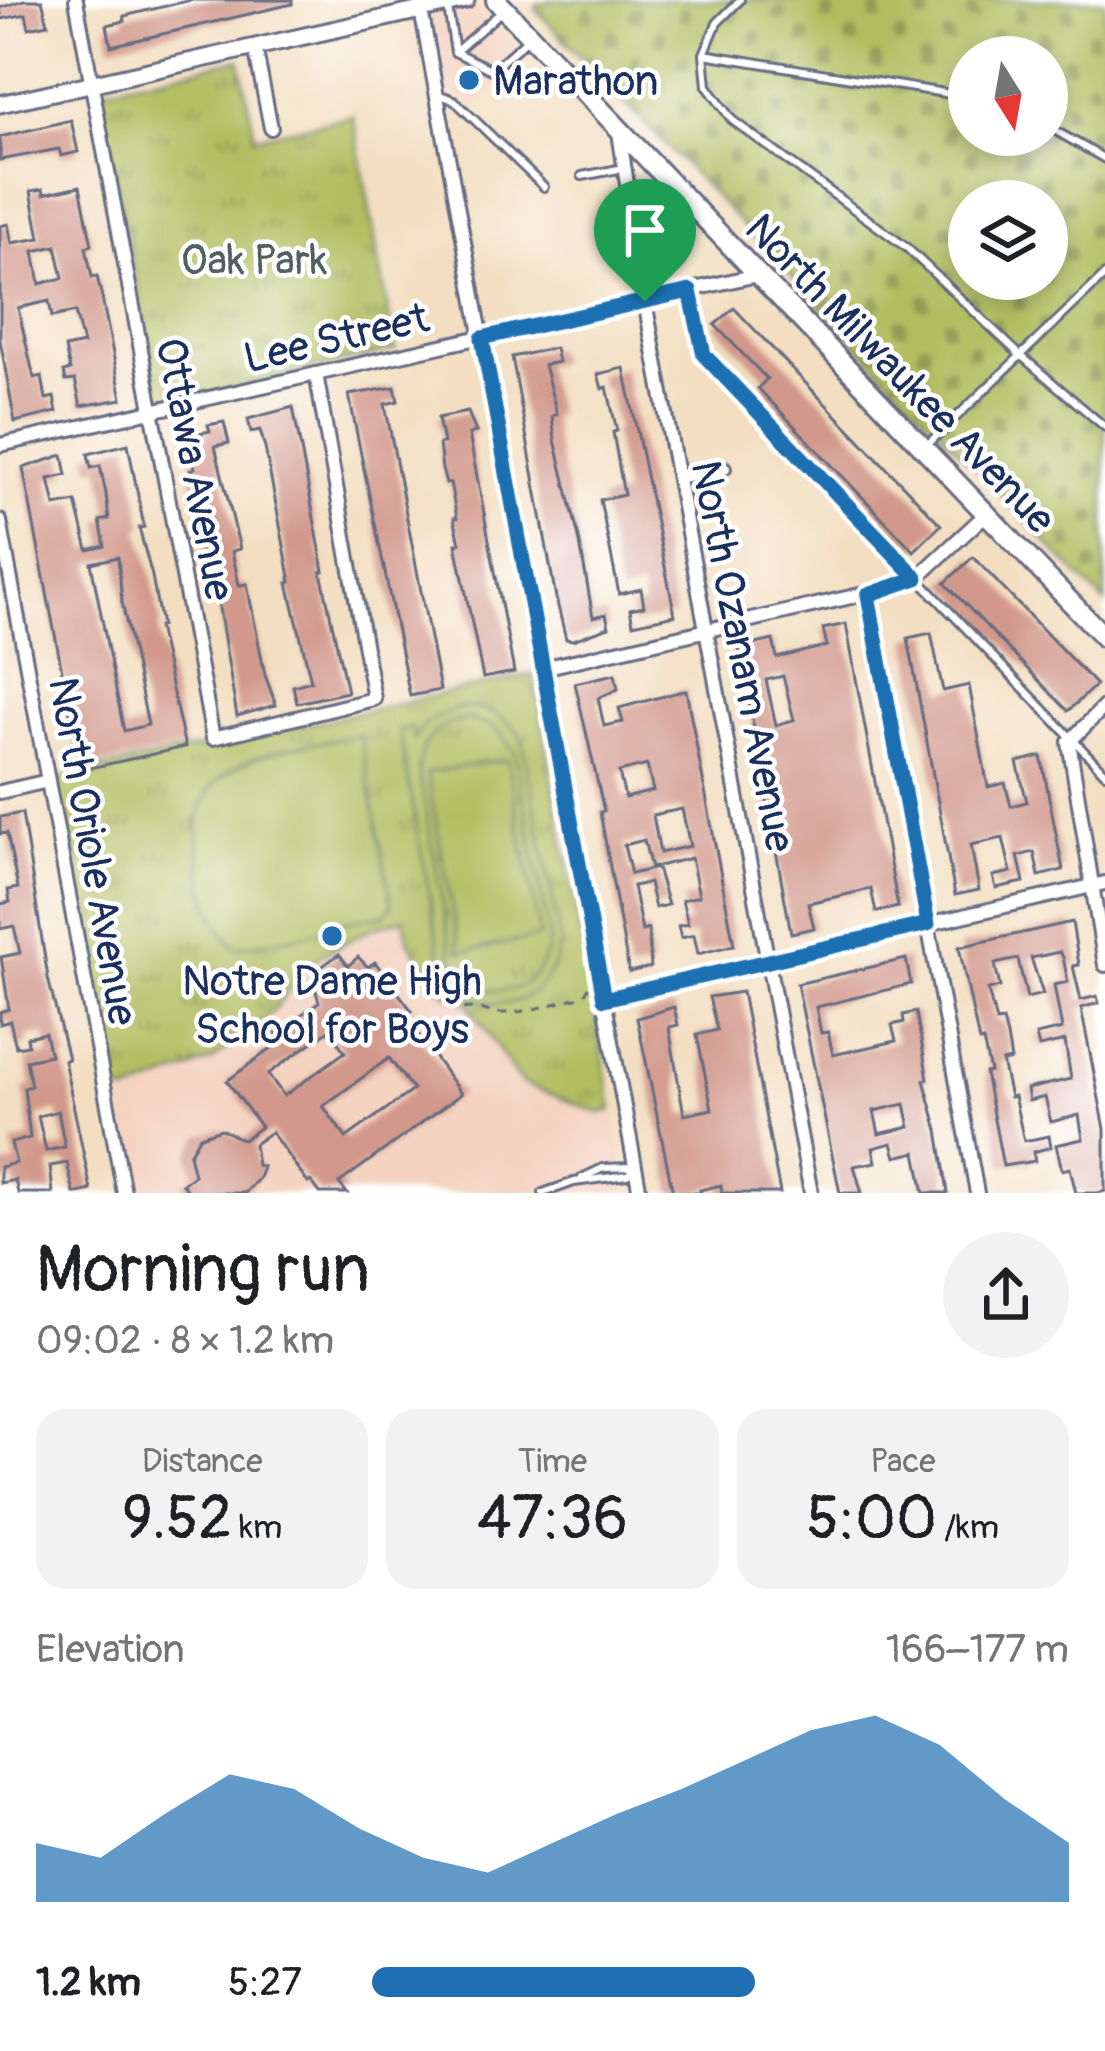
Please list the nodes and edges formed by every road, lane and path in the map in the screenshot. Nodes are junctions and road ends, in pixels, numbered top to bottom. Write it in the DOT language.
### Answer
graph roads {
  1 [pos="76,0"];
  2 [pos="466,0"];
  3 [pos="740,0"];
  4 [pos="447,4"];
  5 [pos="500,5"];
  6 [pos="421,10"];
  7 [pos="530,37"];
  8 [pos="255,47"];
  9 [pos="455,52"];
  10 [pos="704,55"];
  11 [pos="91,84"];
  12 [pos="436,94"];
  13 [pos="948,94"];
  14 [pos="0,104"];
  15 [pos="271,128"];
  16 [pos="618,130"];
  17 [pos="1068,137"];
  18 [pos="1105,159"];
  19 [pos="624,168"];
  20 [pos="582,176"];
  21 [pos="544,187"];
  22 [pos="1105,274"];
  23 [pos="757,275"];
  24 [pos="690,291"];
  25 [pos="645,302"];
  26 [pos="482,338"];
  27 [pos="1019,354"];
  28 [pos="316,374"];
  29 [pos="152,412"];
  30 [pos="1105,427"];
  31 [pos="0,445"];
  32 [pos="923,448"];
  33 [pos="724,468"];
  34 [pos="677,477"];
  35 [pos="986,514"];
  36 [pos="0,521"];
  37 [pos="917,578"];
  38 [pos="868,595"];
  39 [pos="706,632"];
  40 [pos="1105,638"];
  41 [pos="543,668"];
  42 [pos="1105,706"];
  43 [pos="1071,738"];
  44 [pos="1105,773"];
  45 [pos="48,781"];
  46 [pos="0,792"];
  47 [pos="1099,885"];
  48 [pos="928,924"];
  49 [pos="768,961"];
  50 [pos="1105,965"];
  51 [pos="592,986"];
  52 [pos="604,999"];
  53 [pos="463,1009"];
  54 [pos="635,1168"];
  55 [pos="124,1193"];
  56 [pos="542,1193"];
  57 [pos="640,1193"];
  58 [pos="811,1193"];
  59 [pos="976,1193"];
  1 -- 11 [label="street, Ottawa Avenue"];
  2 -- 4 [label="street"];
  3 -- 10 [label="lane"];
  4 -- 6 [label="street"];
  4 -- 9 [label="lane"];
  5 -- 7 [label="main road, North Milwaukee Avenue"];
  5 -- 9 [label="lane"];
  6 -- 8 [label="street"];
  6 -- 12 [label="street"];
  7 -- 9 [label="lane"];
  7 -- 16 [label="main road, North Milwaukee Avenue"];
  8 -- 11 [label="street"];
  8 -- 15 [label="street"];
  10 -- 13 [label="lane"];
  10 -- 27 [label="lane"];
  11 -- 14 [label="street"];
  11 -- 29 [label="street, Ottawa Avenue"];
  12 -- 21 [label="lane"];
  12 -- 26 [label="street"];
  16 -- 19 [label="street, North Ozanam Avenue"];
  16 -- 23 [label="main road, North Milwaukee Avenue"];
  17 -- 18 [label="lane"];
  19 -- 20 [label="lane"];
  19 -- 25 [label="street, North Ozanam Avenue"];
  22 -- 27 [label="lane"];
  23 -- 24 [label="street, Lee Street"];
  23 -- 32 [label="main road, North Milwaukee Avenue"];
  24 -- 25 [label="street, Lee Street"];
  24 -- 37 [label="lane"];
  25 -- 26 [label="street, Lee Street"];
  25 -- 34 [label="street, North Ozanam Avenue"];
  26 -- 28 [label="street, Lee Street"];
  26 -- 41 [label="street"];
  27 -- 30 [label="lane"];
  27 -- 32 [label="lane"];
  28 -- 29 [label="street, Lee Street"];
  28 -- 29 [label="street, Ottawa Avenue"];
  29 -- 31 [label="street, Lee Street"];
  32 -- 35 [label="main road, North Milwaukee Avenue"];
  33 -- 34 [label="street"];
  34 -- 39 [label="street, North Ozanam Avenue"];
  35 -- 37 [label="street"];
  35 -- 40 [label="main road, North Milwaukee Avenue"];
  36 -- 45 [label="street, North Oriole Avenue"];
  37 -- 38 [label="street"];
  37 -- 43 [label="lane"];
  38 -- 39 [label="street"];
  38 -- 48 [label="street"];
  39 -- 41 [label="street"];
  39 -- 49 [label="street, North Ozanam Avenue"];
  41 -- 52 [label="street"];
  42 -- 43 [label="street"];
  43 -- 44 [label="lane"];
  43 -- 47 [label="street"];
  45 -- 46 [label="street"];
  45 -- 55 [label="street, North Oriole Avenue"];
  47 -- 48 [label="street"];
  47 -- 50 [label="street"];
  48 -- 49 [label="street"];
  48 -- 59 [label="street"];
  49 -- 52 [label="street"];
  49 -- 58 [label="street, North Ozanam Avenue"];
  51 -- 53 [label="path"];
  52 -- 54 [label="street"];
  54 -- 56 [label="lane"];
  54 -- 57 [label="street"];
}
